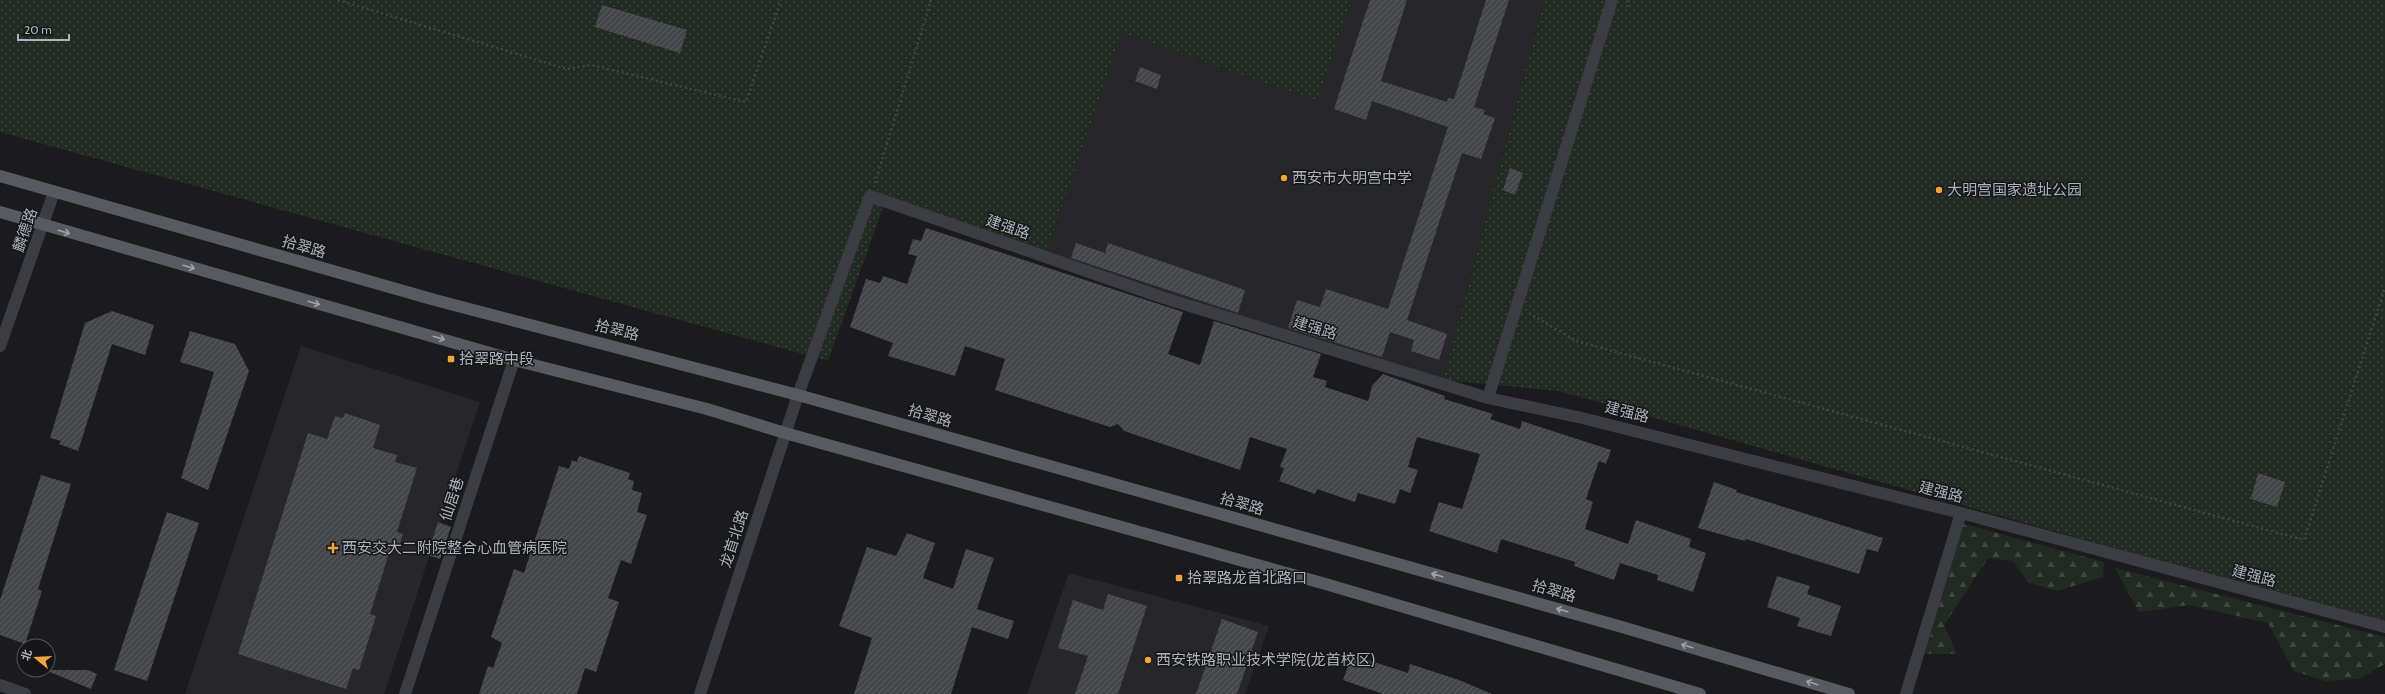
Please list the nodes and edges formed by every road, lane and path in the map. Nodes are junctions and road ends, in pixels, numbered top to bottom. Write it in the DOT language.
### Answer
graph roads {
  1 [pos="338,0"];
  2 [pos="781,0"];
  3 [pos="931,0"];
  4 [pos="1612,0"];
  5 [pos="1629,0"];
  6 [pos="1624,15"];
  7 [pos="0,176"];
  8 [pos="54,192"];
  9 [pos="870,196"];
  10 [pos="0,212"];
  11 [pos="44,226"];
  12 [pos="2385,287"];
  13 [pos="1531,307"];
  14 [pos="0,346"];
  15 [pos="514,360"];
  16 [pos="798,395"];
  17 [pos="1488,398"];
  18 [pos="786,433"];
  19 [pos="1961,513"];
  20 [pos="2385,627"];
  21 [pos="0,684"];
  22 [pos="25,694"];
  23 [pos="406,694"];
  24 [pos="700,694"];
  25 [pos="1700,694"];
  26 [pos="1849,694"];
  27 [pos="1906,694"];
  1 -- 2 [label="path"];
  3 -- 9 [label="path"];
  4 -- 17 [label="street"];
  5 -- 6 [label="path"];
  7 -- 8 [label="main road, 拾翠路"];
  8 -- 11 [label="street, 麟德路"];
  8 -- 16 [label="main road, 拾翠路"];
  9 -- 16 [label="street, 龙首北路"];
  9 -- 17 [label="street, 建强路"];
  10 -- 11 [label="main road"];
  11 -- 14 [label="street, 麟德路"];
  11 -- 15 [label="main road, one-way"];
  12 -- 13 [label="path"];
  15 -- 18 [label="main road"];
  15 -- 23 [label="street, 仙居巷"];
  16 -- 18 [label="street, 龙首北路"];
  26 -- 16 [label="main road, 拾翠路, one-way"];
  17 -- 19 [label="street, 建强路"];
  18 -- 24 [label="street, 龙首北路"];
  18 -- 25 [label="main road"];
  19 -- 20 [label="street, 建强路"];
  19 -- 27 [label="street"];
  21 -- 22 [label="street"];
}
